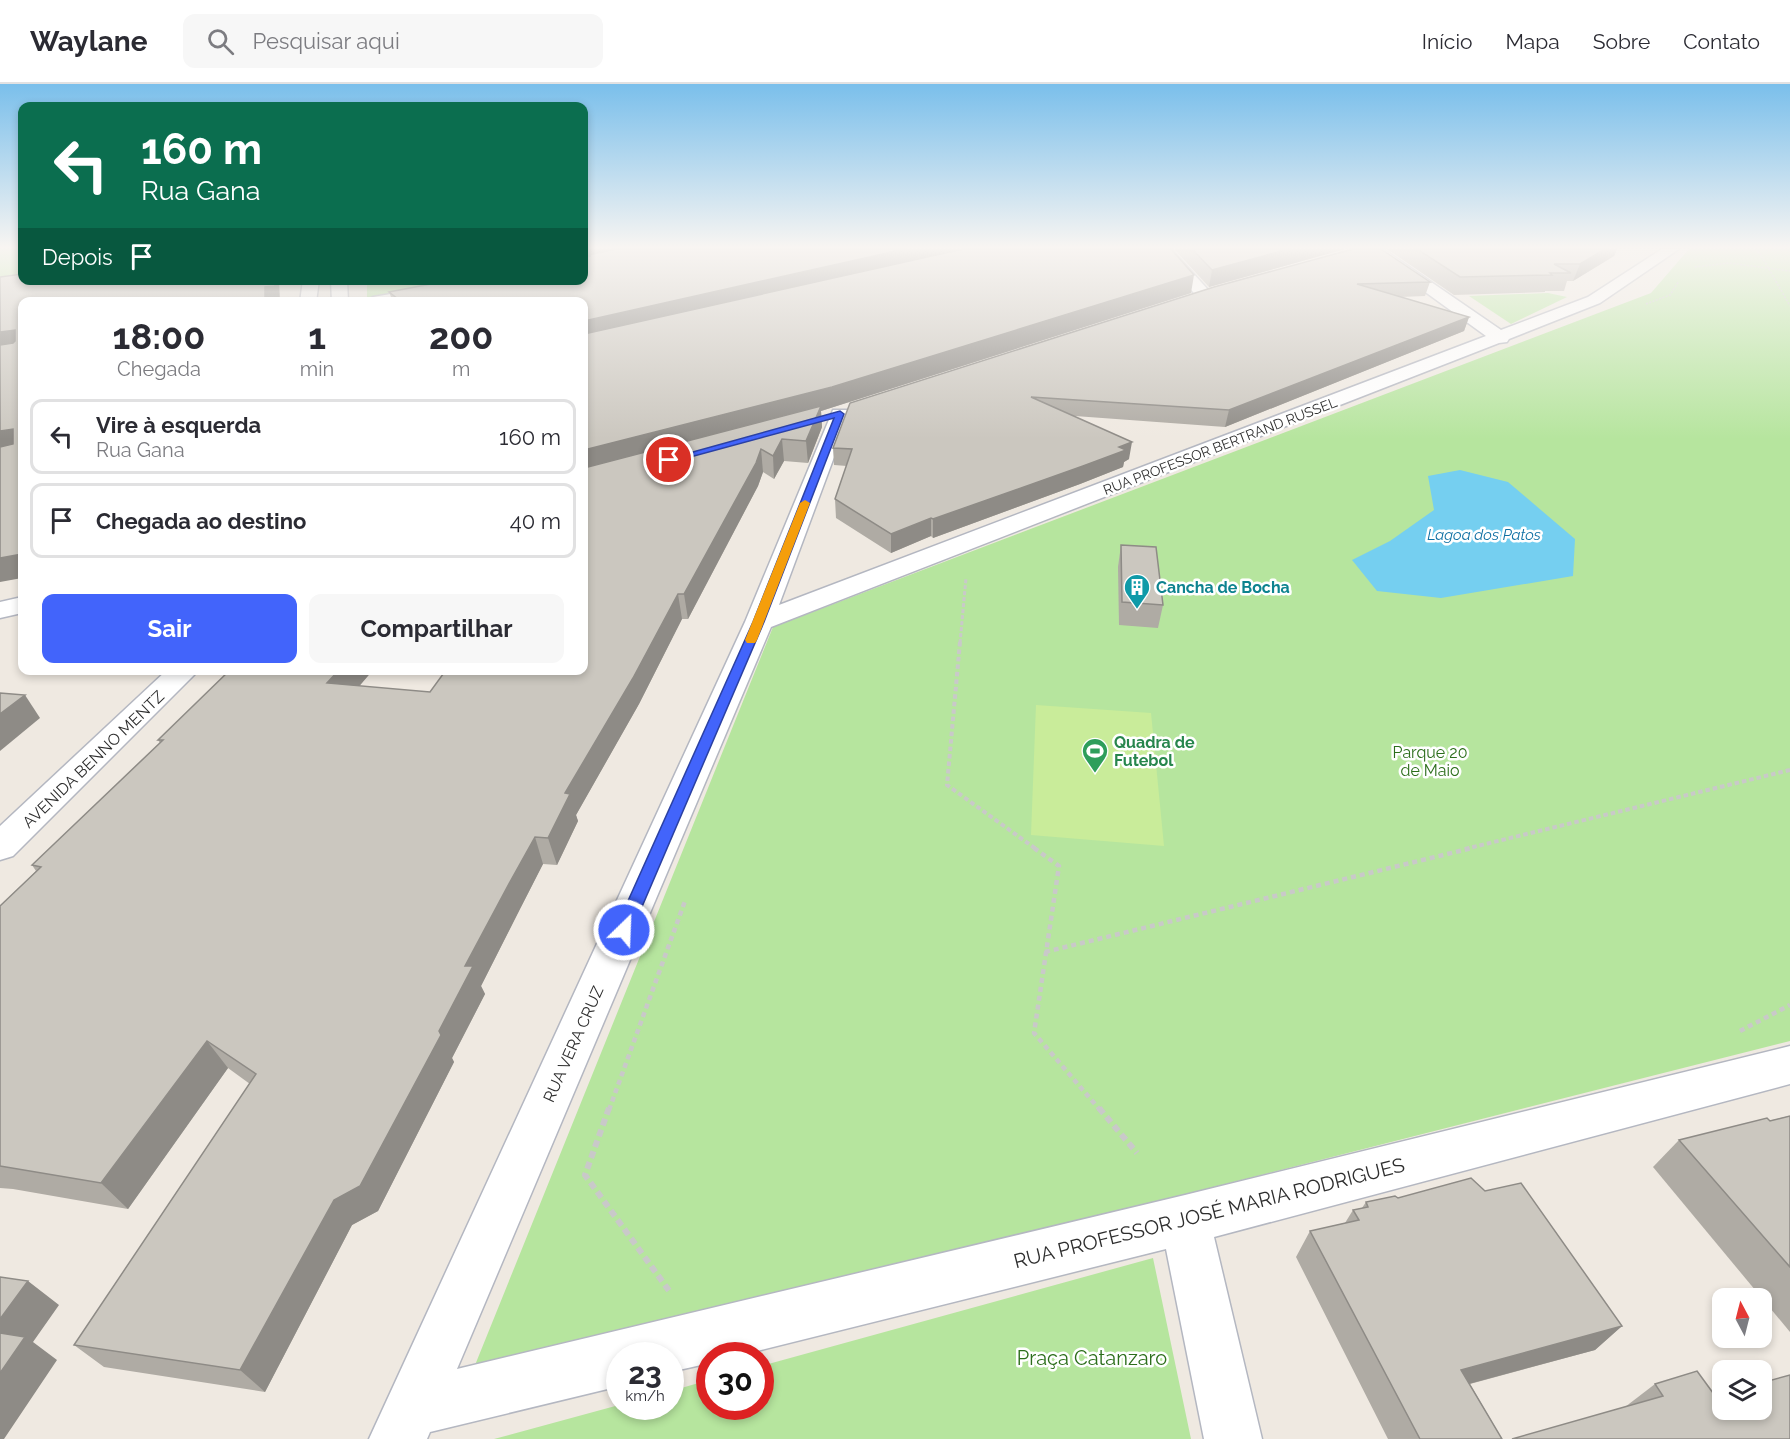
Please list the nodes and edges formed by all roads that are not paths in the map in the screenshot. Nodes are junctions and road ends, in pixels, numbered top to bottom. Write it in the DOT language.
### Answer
graph roads {
  1 [pos="1462,312"];
  2 [pos="1564,312"];
  3 [pos="1501,338"];
  4 [pos="840,413"];
  5 [pos="18,606"];
  6 [pos="0,610"];
  7 [pos="759,622"];
  8 [pos="180,675"];
  9 [pos="0,847"];
  10 [pos="1790,1065"];
  11 [pos="1185,1220"];
  12 [pos="684,1342"];
  13 [pos="606,1362"];
  14 [pos="406,1424"];
  15 [pos="1233,1439"];
  1 -- 3 [label="street"];
  2 -- 3 [label="street, RUA PROFESSOR BERTRAND RUSSEL"];
  3 -- 7 [label="street, RUA PROFESSOR BERTRAND RUSSEL"];
  4 -- 7 [label="street, RUA VERA CRUZ"];
  5 -- 6 [label="street"];
  7 -- 14 [label="street, RUA VERA CRUZ"];
  8 -- 9 [label="street, AVENIDA BENNO MENTZ"];
  10 -- 11 [label="street, RUA PROFESSOR JOSÉ MARIA RODRIGUES"];
  11 -- 12 [label="street, RUA PROFESSOR JOSÉ MARIA RODRIGUES"];
  11 -- 15 [label="street"];
  13 -- 14 [label="street"];
}
